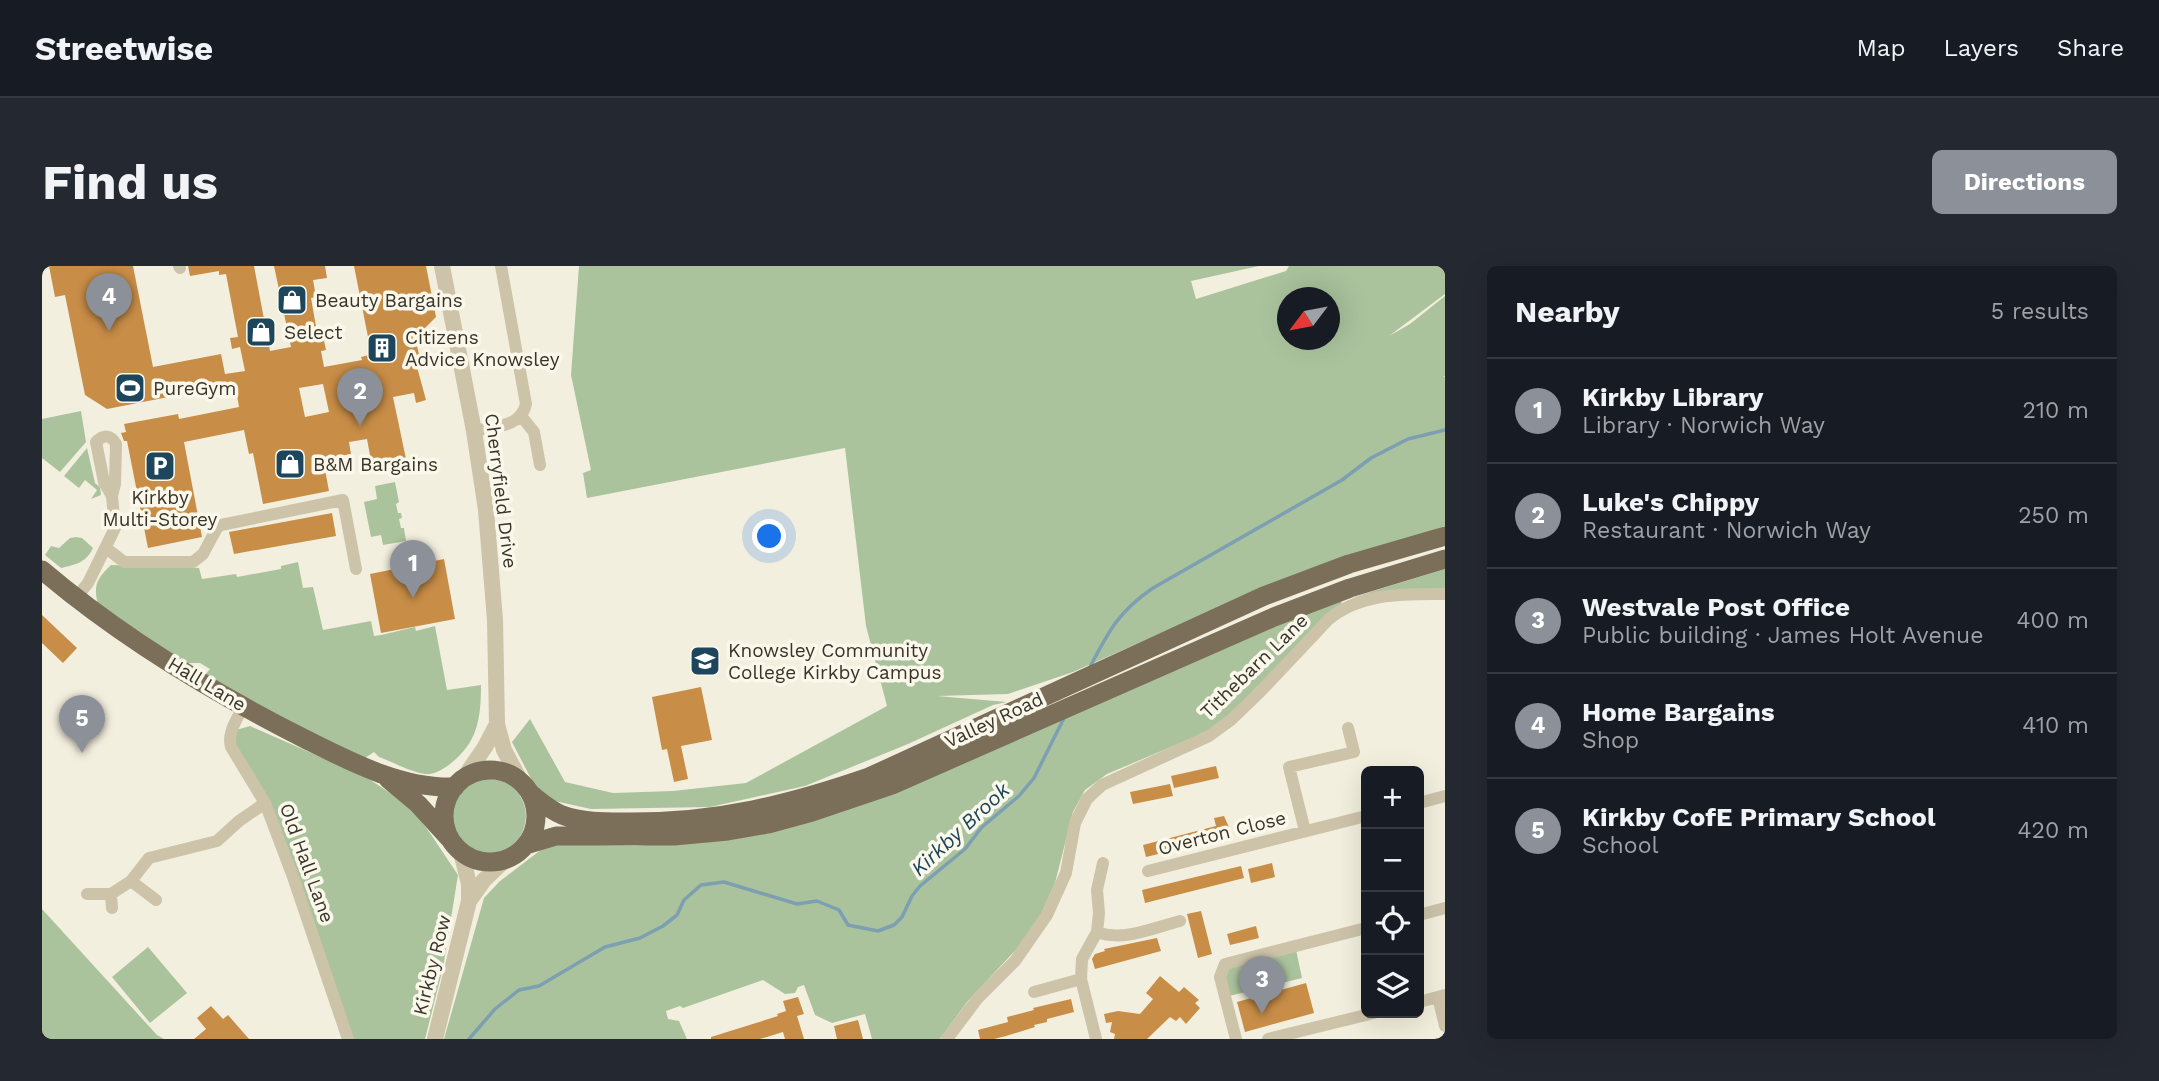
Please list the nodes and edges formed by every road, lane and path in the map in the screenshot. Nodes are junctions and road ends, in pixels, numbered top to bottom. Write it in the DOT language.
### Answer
graph roads {
  1 [pos="442,266"];
  2 [pos="501,266"];
  3 [pos="521,416"];
  4 [pos="474,431"];
  5 [pos="540,465"];
  6 [pos="111,496"];
  7 [pos="1445,536"];
  8 [pos="106,548"];
  9 [pos="1445,559"];
  10 [pos="356,569"];
  11 [pos="42,570"];
  12 [pos="1445,594"];
  13 [pos="76,598"];
  14 [pos="243,707"];
  15 [pos="497,724"];
  16 [pos="1348,728"];
  17 [pos="384,776"];
  18 [pos="459,783"];
  19 [pos="526,788"];
  20 [pos="1445,796"];
  21 [pos="1424,802"];
  22 [pos="265,803"];
  23 [pos="1361,817"];
  24 [pos="1305,831"];
  25 [pos="526,845"];
  26 [pos="457,847"];
  27 [pos="505,860"];
  28 [pos="1103,863"];
  29 [pos="1148,871"];
  30 [pos="131,881"];
  31 [pos="87,894"];
  32 [pos="111,894"];
  33 [pos="156,900"];
  34 [pos="470,901"];
  35 [pos="111,908"];
  36 [pos="1445,908"];
  37 [pos="1424,914"];
  38 [pos="1180,921"];
  39 [pos="1361,929"];
  40 [pos="1097,932"];
  41 [pos="1081,979"];
  42 [pos="1034,992"];
  43 [pos="1442,996"];
  44 [pos="1424,1001"];
  45 [pos="1361,1016"];
  46 [pos="1445,1026"];
  47 [pos="348,1039"];
  48 [pos="435,1039"];
  49 [pos="947,1039"];
  50 [pos="1096,1039"];
  51 [pos="1236,1039"];
  52 [pos="1268,1039"];
  1 -- 4 [label="street, Cherryfield Drive"];
  2 -- 3 [label="street"];
  3 -- 4 [label="street"];
  3 -- 5 [label="street"];
  4 -- 15 [label="street, Cherryfield Drive"];
  6 -- 8 [label="street"];
  7 -- 19 [label="main road, Valley Road"];
  8 -- 10 [label="street"];
  8 -- 13 [label="street"];
  9 -- 25 [label="main road, Valley Road"];
  11 -- 13 [label="main road, Hall Lane"];
  12 -- 49 [label="street, Tithebarn Lane"];
  13 -- 14 [label="main road, Hall Lane"];
  14 -- 17 [label="main road, Hall Lane"];
  14 -- 22 [label="street, Old Hall Lane"];
  15 -- 18 [label="street"];
  15 -- 19 [label="street, Cherryfield Drive"];
  16 -- 24 [label="street, Overton Close"];
  17 -- 18 [label="main road, Hall Lane"];
  17 -- 26 [label="main road, Hall Lane"];
  18 -- 19 [label="main road"];
  18 -- 26 [label="main road"];
  19 -- 25 [label="main road"];
  20 -- 21 [label="street"];
  22 -- 30 [label="street"];
  22 -- 47 [label="street, Old Hall Lane"];
  23 -- 24 [label="street, Overton Close"];
  24 -- 29 [label="street, Overton Close"];
  25 -- 27 [label="main road"];
  26 -- 27 [label="main road"];
  26 -- 34 [label="street, Kirkby Row"];
  27 -- 34 [label="street, Kirkby Row"];
  28 -- 40 [label="street"];
  30 -- 32 [label="street"];
  30 -- 33 [label="street"];
  31 -- 32 [label="street"];
  32 -- 35 [label="street"];
  34 -- 48 [label="street, Kirkby Row"];
  36 -- 37 [label="street"];
  38 -- 40 [label="street"];
  39 -- 51 [label="street"];
  40 -- 41 [label="street"];
  41 -- 42 [label="street"];
  41 -- 50 [label="street"];
  43 -- 44 [label="street"];
  43 -- 46 [label="street"];
  45 -- 52 [label="street"];
}
